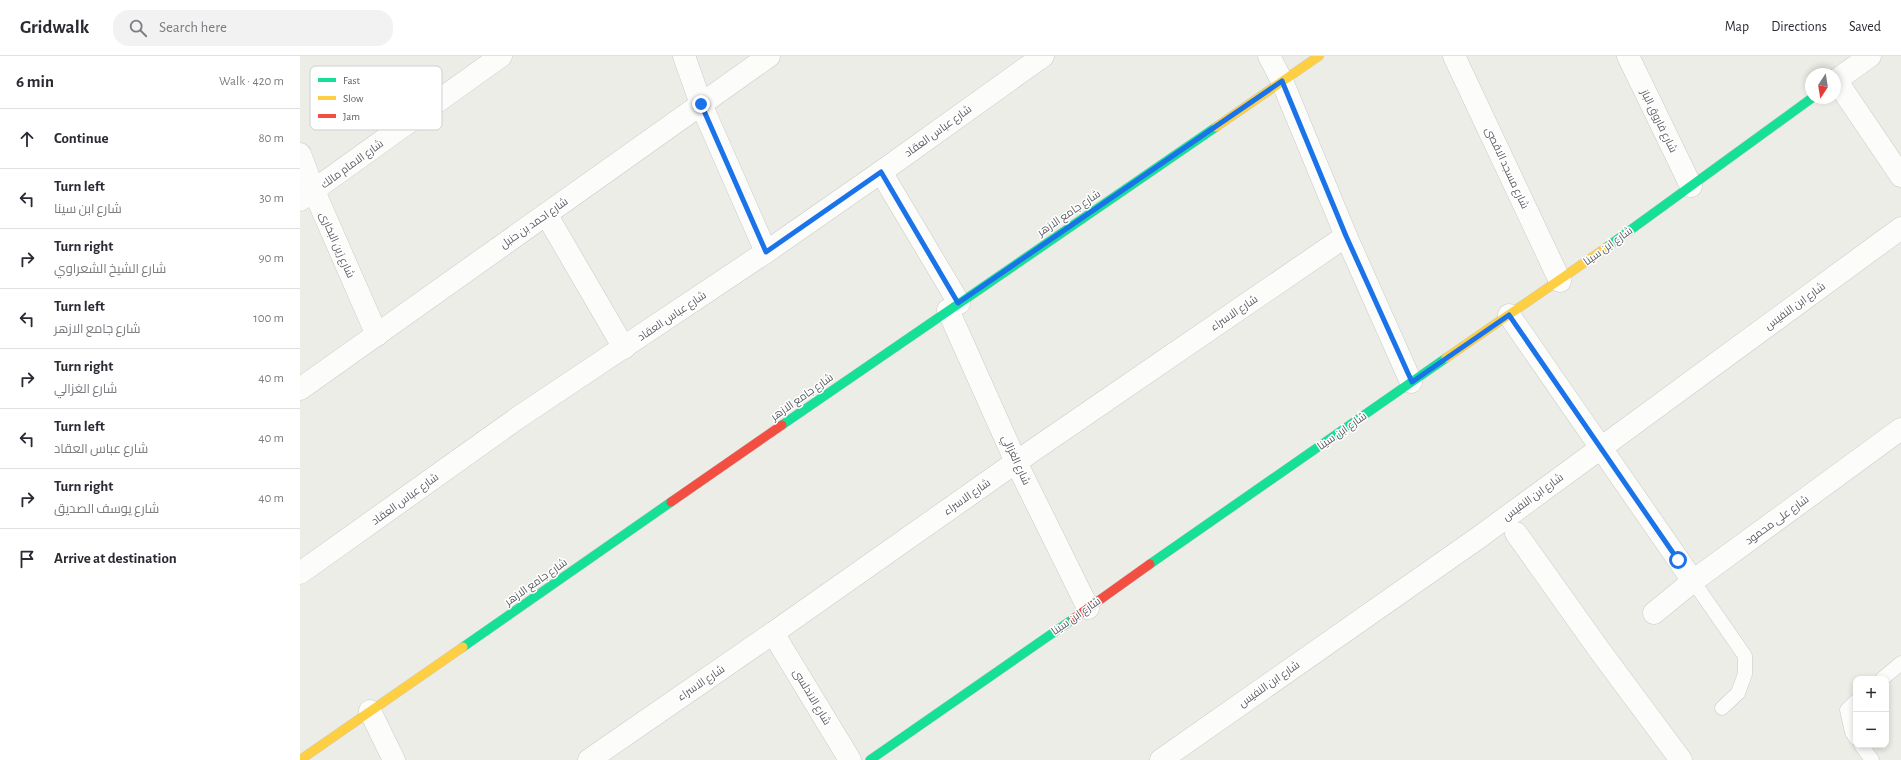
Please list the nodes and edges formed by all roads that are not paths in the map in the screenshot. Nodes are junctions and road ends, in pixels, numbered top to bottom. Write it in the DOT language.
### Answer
graph roads {
  1 [pos="501,56"];
  2 [pos="684,56"];
  3 [pos="769,56"];
  4 [pos="1043,56"];
  5 [pos="1269,56"];
  6 [pos="1319,56"];
  7 [pos="1454,56"];
  8 [pos="1628,56"];
  9 [pos="1870,56"];
  10 [pos="1841,77"];
  11 [pos="1282,81"];
  12 [pos="1841,88"];
  13 [pos="442,99"];
  14 [pos="1805,103"];
  15 [pos="701,104"];
  16 [pos="398,130"];
  17 [pos="300,154"];
  18 [pos="881,172"];
  19 [pos="1901,176"];
  20 [pos="1691,186"];
  21 [pos="307,196"];
  22 [pos="546,214"];
  23 [pos="1901,228"];
  24 [pos="1346,236"];
  25 [pos="766,252"];
  26 [pos="1560,281"];
  27 [pos="954,306"];
  28 [pos="1509,315"];
  29 [pos="376,335"];
  30 [pos="624,348"];
  31 [pos="1412,382"];
  32 [pos="300,389"];
  33 [pos="1901,428"];
  34 [pos="1601,448"];
  35 [pos="1016,462"];
  36 [pos="1516,533"];
  37 [pos="300,573"];
  38 [pos="1693,581"];
  39 [pos="1088,608"];
  40 [pos="1654,613"];
  41 [pos="773,633"];
  42 [pos="1901,663"];
  43 [pos="1886,676"];
  44 [pos="1853,705"];
  45 [pos="1722,708"];
  46 [pos="370,711"];
  47 [pos="1853,734"];
  48 [pos="1863,748"];
  49 [pos="300,760"];
  50 [pos="394,760"];
  51 [pos="589,760"];
  52 [pos="850,760"];
  53 [pos="870,760"];
  54 [pos="1161,760"];
  55 [pos="1681,760"];
  56 [pos="1872,760"];
  1 -- 13 [label="street, شارع الامام مالك"];
  2 -- 15 [label="street"];
  3 -- 15 [label="street, شارع احمد بن حنبل"];
  4 -- 18 [label="street, شارع عباس العقاد"];
  5 -- 11 [label="street"];
  6 -- 11 [label="street, شارع جامع الازهر"];
  7 -- 26 [label="street, شارع مسجد الاقصى"];
  8 -- 20 [label="street, شارع فاروق الباز"];
  9 -- 10 [label="street"];
  11 -- 24 [label="street"];
  11 -- 27 [label="street, شارع جامع الازهر"];
  12 -- 19 [label="street"];
  14 -- 20 [label="street, شارع ابن سينا"];
  15 -- 22 [label="street, شارع احمد بن حنبل"];
  15 -- 25 [label="street"];
  16 -- 21 [label="street, شارع الامام مالك"];
  17 -- 21 [label="street, شارع زين البخارى"];
  18 -- 25 [label="street, شارع عباس العقاد"];
  18 -- 27 [label="street, شارع الغزالي"];
  20 -- 26 [label="street, شارع ابن سينا"];
  21 -- 29 [label="street, شارع زين البخارى"];
  22 -- 29 [label="street, شارع احمد بن حنبل"];
  22 -- 30 [label="street"];
  23 -- 34 [label="street, شارع ابن النفيس"];
  24 -- 31 [label="street"];
  24 -- 35 [label="street, شارع الاسراء"];
  25 -- 30 [label="street, شارع عباس العقاد"];
  26 -- 28 [label="street, شارع ابن سينا"];
  27 -- 35 [label="street, شارع الغزالي"];
  27 -- 46 [label="street, شارع جامع الازهر"];
  28 -- 31 [label="street, شارع ابن سينا"];
  28 -- 34 [label="street"];
  29 -- 32 [label="street, شارع احمد بن حنبل"];
  30 -- 37 [label="street, شارع عباس العقاد"];
  31 -- 39 [label="street, شارع ابن سينا"];
  33 -- 38 [label="street, شارع على محمود"];
  34 -- 38 [label="street"];
  34 -- 54 [label="street, شارع ابن النفيس"];
  35 -- 39 [label="street, شارع الغزالي"];
  35 -- 41 [label="street, شارع الاسراء"];
  36 -- 55 [label="street"];
  38 -- 40 [label="street, شارع على محمود"];
  38 -- 45 [label="lane"];
  39 -- 53 [label="street, شارع ابن سينا"];
  41 -- 51 [label="street, شارع الاسراء"];
  41 -- 52 [label="street, شارع الاندلسى"];
  42 -- 43 [label="lane"];
  44 -- 47 [label="lane"];
  46 -- 49 [label="street, شارع جامع الازهر"];
  46 -- 50 [label="street"];
  48 -- 56 [label="lane"];
}
